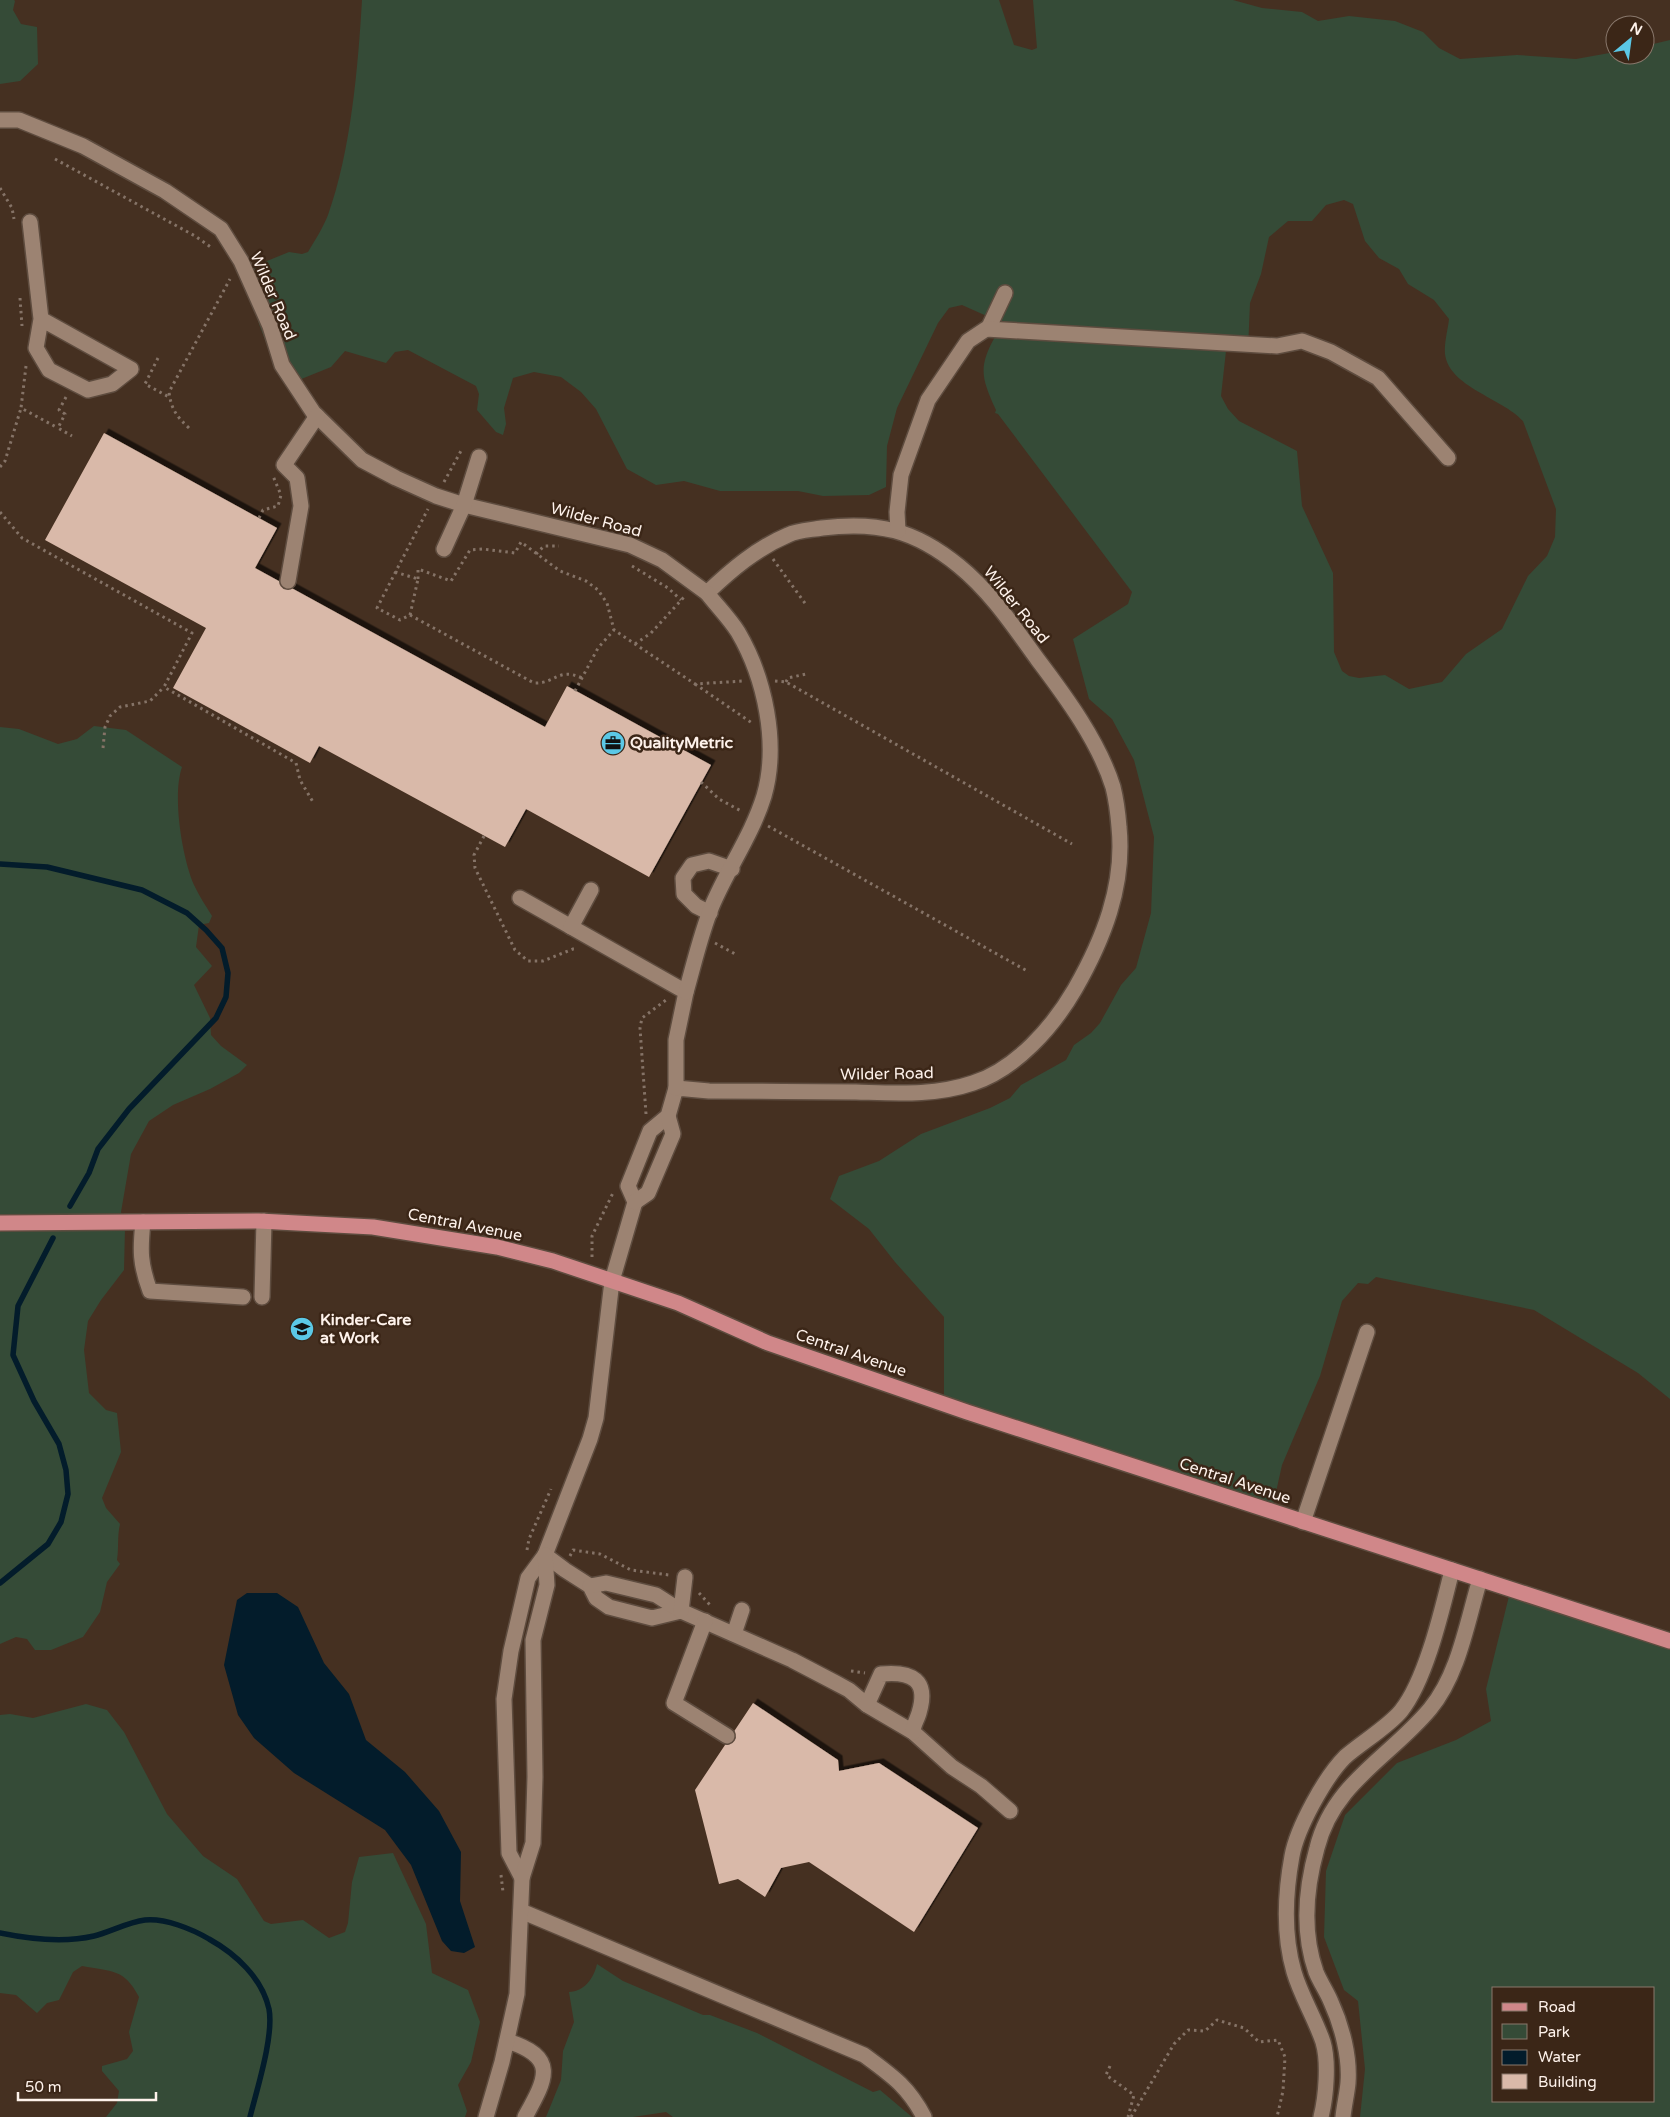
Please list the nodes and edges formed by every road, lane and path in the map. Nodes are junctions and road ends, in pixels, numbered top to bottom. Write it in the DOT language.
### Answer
graph roads {
  1 [pos="0,120"];
  2 [pos="55,159"];
  3 [pos="30,222"];
  4 [pos="215,250"];
  5 [pos="233,274"];
  6 [pos="1006,293"];
  7 [pos="41,319"];
  8 [pos="988,329"];
  9 [pos="158,358"];
  10 [pos="27,362"];
  11 [pos="67,394"];
  12 [pos="170,397"];
  13 [pos="21,408"];
  14 [pos="317,416"];
  15 [pos="58,428"];
  16 [pos="189,428"];
  17 [pos="72,436"];
  18 [pos="480,457"];
  19 [pos="1448,458"];
  20 [pos="284,465"];
  21 [pos="0,467"];
  22 [pos="464,505"];
  23 [pos="0,512"];
  24 [pos="426,513"];
  25 [pos="259,518"];
  26 [pos="898,531"];
  27 [pos="561,546"];
  28 [pos="444,549"];
  29 [pos="536,554"];
  30 [pos="628,564"];
  31 [pos="395,572"];
  32 [pos="418,579"];
  33 [pos="288,581"];
  34 [pos="707,593"];
  35 [pos="681,600"];
  36 [pos="410,614"];
  37 [pos="614,630"];
  38 [pos="806,674"];
  39 [pos="582,678"];
  40 [pos="759,681"];
  41 [pos="786,682"];
  42 [pos="695,684"];
  43 [pos="164,687"];
  44 [pos="575,691"];
  45 [pos="752,714"];
  46 [pos="103,748"];
  47 [pos="701,782"];
  48 [pos="313,802"];
  49 [pos="745,804"];
  50 [pos="748,815"];
  51 [pos="484,836"];
  52 [pos="1072,844"];
  53 [pos="732,869"];
  54 [pos="591,890"];
  55 [pos="520,898"];
  56 [pos="710,913"];
  57 [pos="571,927"];
  58 [pos="580,950"];
  59 [pos="1030,972"];
  60 [pos="686,992"];
  61 [pos="664,996"];
  62 [pos="676,1088"];
  63 [pos="668,1116"];
  64 [pos="646,1120"];
  65 [pos="613,1192"];
  66 [pos="634,1202"];
  67 [pos="264,1221"];
  68 [pos="143,1222"];
  69 [pos="0,1223"];
  70 [pos="592,1236"];
  71 [pos="612,1281"];
  72 [pos="243,1297"];
  73 [pos="262,1297"];
  74 [pos="1367,1332"];
  75 [pos="552,1487"];
  76 [pos="1302,1522"];
  77 [pos="546,1555"];
  78 [pos="525,1556"];
  79 [pos="1452,1570"];
  80 [pos="685,1577"];
  81 [pos="1480,1579"];
  82 [pos="590,1586"];
  83 [pos="742,1610"];
  84 [pos="681,1611"];
  85 [pos="705,1621"];
  86 [pos="734,1634"];
  87 [pos="515,1635"];
  88 [pos="533,1640"];
  89 [pos="1670,1641"];
  90 [pos="1422,1668"];
  91 [pos="1448,1678"];
  92 [pos="867,1705"];
  93 [pos="913,1732"];
  94 [pos="727,1736"];
  95 [pos="1010,1811"];
  96 [pos="522,1878"];
  97 [pos="521,1911"];
  98 [pos="507,2041"];
  99 [pos="1110,2066"];
  100 [pos="486,2117"];
  101 [pos="525,2117"];
  102 [pos="924,2117"];
  103 [pos="1130,2117"];
  104 [pos="1277,2117"];
  105 [pos="1321,2117"];
  106 [pos="1342,2117"];
  1 -- 14 [label="lane, Wilder Road"];
  2 -- 4 [label="path"];
  3 -- 7 [label="lane"];
  5 -- 12 [label="path"];
  6 -- 8 [label="lane"];
  7 -- 7 [label="lane"];
  8 -- 19 [label="lane"];
  8 -- 26 [label="lane"];
  9 -- 12 [label="path"];
  10 -- 13 [label="path"];
  11 -- 15 [label="path"];
  12 -- 16 [label="path"];
  13 -- 15 [label="path"];
  13 -- 21 [label="path"];
  14 -- 20 [label="lane"];
  14 -- 22 [label="lane, Wilder Road"];
  15 -- 17 [label="path"];
  18 -- 22 [label="lane"];
  20 -- 25 [label="path"];
  20 -- 33 [label="lane"];
  22 -- 28 [label="lane"];
  22 -- 34 [label="lane, Wilder Road"];
  23 -- 43 [label="path"];
  24 -- 31 [label="path"];
  26 -- 34 [label="lane, Wilder Road"];
  26 -- 62 [label="lane, Wilder Road"];
  27 -- 29 [label="path"];
  29 -- 32 [label="path"];
  29 -- 37 [label="path"];
  30 -- 35 [label="path"];
  31 -- 32 [label="path"];
  31 -- 36 [label="path"];
  32 -- 36 [label="path"];
  34 -- 40 [label="lane"];
  36 -- 39 [label="path"];
  37 -- 39 [label="path"];
  37 -- 42 [label="path"];
  38 -- 41 [label="path"];
  39 -- 44 [label="path"];
  40 -- 41 [label="path"];
  40 -- 42 [label="path"];
  40 -- 50 [label="lane"];
  41 -- 52 [label="path"];
  42 -- 45 [label="path"];
  43 -- 46 [label="path"];
  43 -- 48 [label="path"];
  47 -- 50 [label="path"];
  49 -- 50 [label="path"];
  50 -- 53 [label="lane"];
  50 -- 59 [label="path"];
  51 -- 58 [label="path"];
  53 -- 56 [label="lane"];
  53 -- 56 [label="lane"];
  54 -- 57 [label="lane"];
  55 -- 57 [label="lane"];
  56 -- 60 [label="lane"];
  57 -- 60 [label="lane"];
  60 -- 62 [label="lane"];
  61 -- 64 [label="path"];
  62 -- 63 [label="lane"];
  63 -- 66 [label="lane"];
  63 -- 66 [label="lane"];
  65 -- 70 [label="path"];
  66 -- 71 [label="lane"];
  67 -- 68 [label="main road, Central Avenue"];
  67 -- 71 [label="main road, Central Avenue"];
  67 -- 73 [label="lane"];
  68 -- 69 [label="main road, Central Avenue"];
  68 -- 72 [label="lane"];
  71 -- 76 [label="main road, Central Avenue"];
  71 -- 77 [label="lane"];
  74 -- 76 [label="lane"];
  75 -- 78 [label="path"];
  76 -- 79 [label="main road, Central Avenue"];
  77 -- 82 [label="lane"];
  77 -- 87 [label="lane"];
  77 -- 88 [label="lane"];
  79 -- 81 [label="main road, Central Avenue"];
  79 -- 90 [label="lane"];
  80 -- 84 [label="lane"];
  81 -- 89 [label="main road, Central Avenue"];
  81 -- 91 [label="lane"];
  82 -- 84 [label="lane"];
  82 -- 84 [label="lane"];
  83 -- 86 [label="lane"];
  84 -- 85 [label="lane"];
  85 -- 86 [label="lane"];
  85 -- 94 [label="lane"];
  86 -- 92 [label="lane"];
  87 -- 88 [label="lane"];
  87 -- 96 [label="lane"];
  88 -- 96 [label="lane"];
  90 -- 91 [label="lane"];
  90 -- 105 [label="lane"];
  91 -- 106 [label="lane"];
  92 -- 93 [label="lane"];
  92 -- 93 [label="lane"];
  93 -- 95 [label="lane"];
  96 -- 97 [label="lane"];
  97 -- 98 [label="lane"];
  97 -- 102 [label="lane"];
  98 -- 100 [label="lane"];
  98 -- 101 [label="lane"];
  99 -- 103 [label="path"];
  103 -- 104 [label="path"];
}
